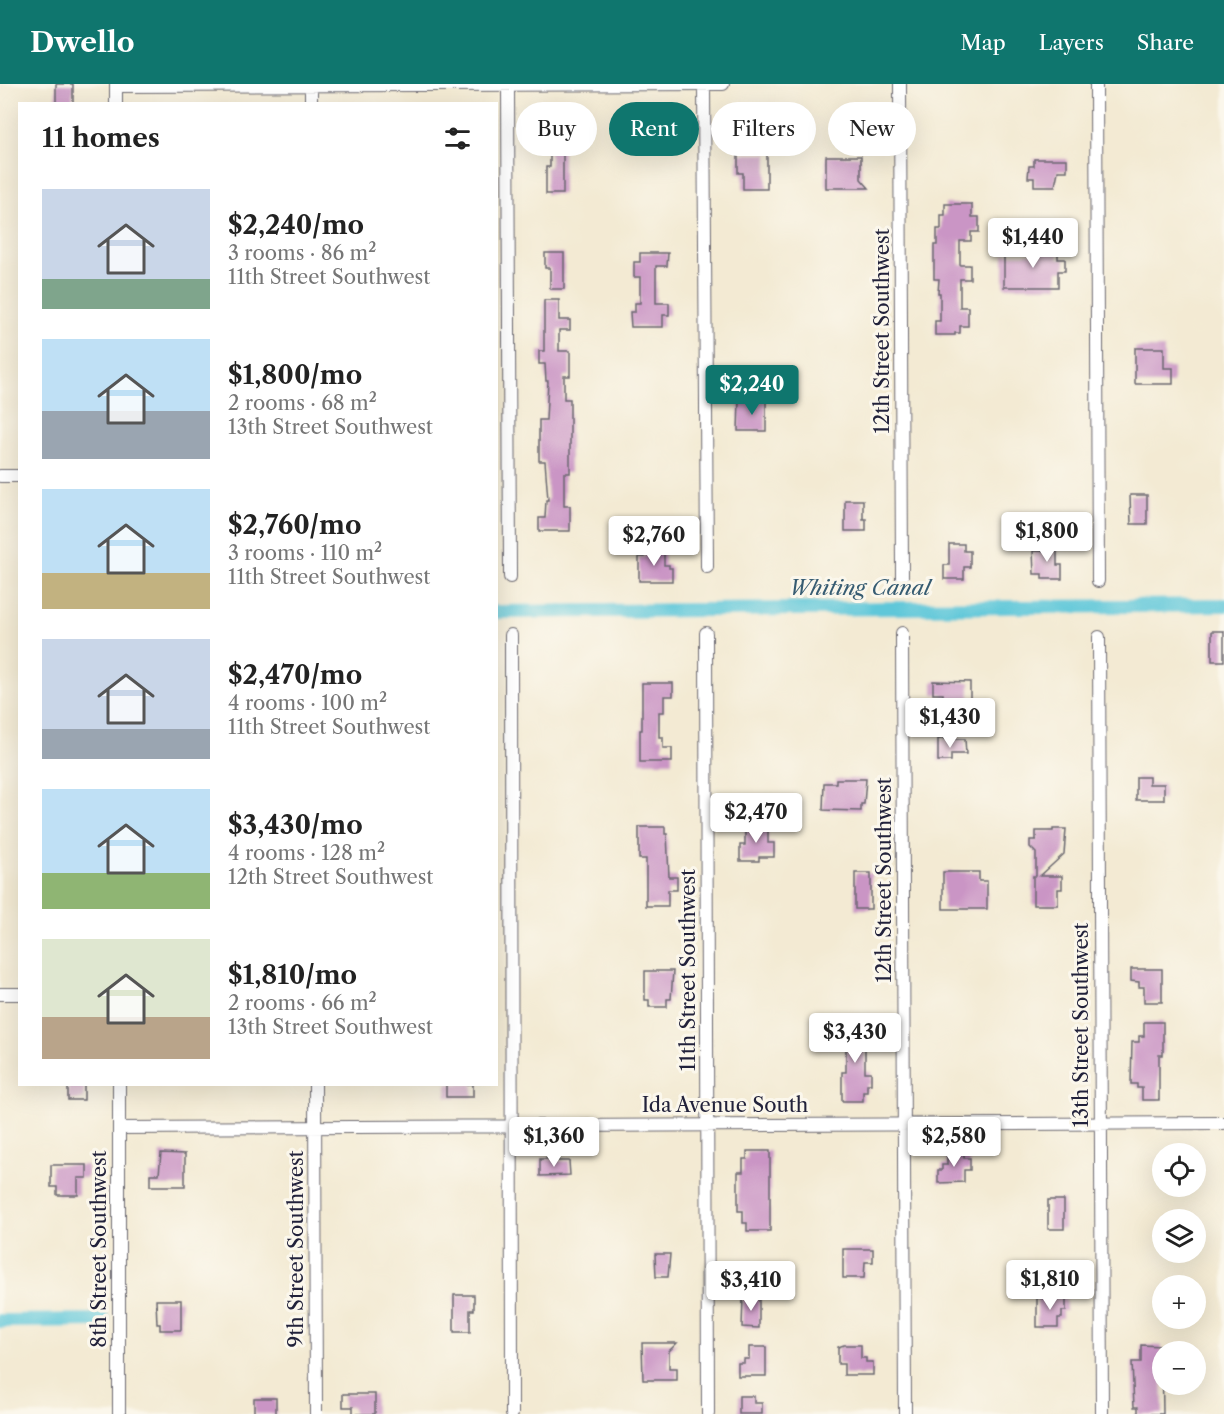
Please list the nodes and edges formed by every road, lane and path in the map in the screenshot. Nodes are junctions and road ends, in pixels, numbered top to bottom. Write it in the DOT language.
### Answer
graph roads {
  1 [pos="508,84"];
  2 [pos="704,84"];
  3 [pos="723,84"];
  4 [pos="900,84"];
  5 [pos="1096,84"];
  6 [pos="116,85"];
  7 [pos="311,85"];
  8 [pos="116,102"];
  9 [pos="311,102"];
  10 [pos="0,476"];
  11 [pos="18,476"];
  12 [pos="707,567"];
  13 [pos="510,578"];
  14 [pos="902,579"];
  15 [pos="1098,582"];
  16 [pos="706,633"];
  17 [pos="902,633"];
  18 [pos="511,635"];
  19 [pos="1099,637"];
  20 [pos="0,994"];
  21 [pos="18,994"];
  22 [pos="118,1086"];
  23 [pos="315,1086"];
  24 [pos="1224,1123"];
  25 [pos="904,1124"];
  26 [pos="1101,1124"];
  27 [pos="708,1125"];
  28 [pos="315,1126"];
  29 [pos="511,1126"];
  30 [pos="118,1128"];
  31 [pos="119,1414"];
  32 [pos="316,1414"];
  33 [pos="512,1414"];
  34 [pos="708,1414"];
  35 [pos="905,1414"];
  36 [pos="1102,1414"];
  1 -- 2 [label="street"];
  1 -- 7 [label="street"];
  1 -- 13 [label="street"];
  2 -- 3 [label="street"];
  2 -- 12 [label="street"];
  4 -- 14 [label="street, 12th Street Southwest"];
  5 -- 15 [label="street"];
  6 -- 7 [label="street"];
  6 -- 8 [label="street"];
  7 -- 9 [label="street"];
  10 -- 11 [label="street"];
  16 -- 27 [label="street, 11th Street Southwest"];
  17 -- 25 [label="street, 12th Street Southwest"];
  18 -- 29 [label="street"];
  19 -- 26 [label="street, 13th Street Southwest"];
  20 -- 21 [label="street"];
  22 -- 30 [label="street, 8th Street Southwest"];
  23 -- 28 [label="street, 9th Street Southwest"];
  24 -- 26 [label="street, Ida Avenue South"];
  25 -- 26 [label="street, Ida Avenue South"];
  25 -- 27 [label="street, Ida Avenue South"];
  25 -- 35 [label="street, 12th Street Southwest"];
  26 -- 36 [label="street, 13th Street Southwest"];
  27 -- 29 [label="street, Ida Avenue South"];
  27 -- 34 [label="street, 11th Street Southwest"];
  28 -- 29 [label="street, Ida Avenue South"];
  28 -- 30 [label="street, Ida Avenue South"];
  28 -- 32 [label="street, 9th Street Southwest"];
  29 -- 33 [label="street"];
  30 -- 31 [label="street, 8th Street Southwest"];
}
